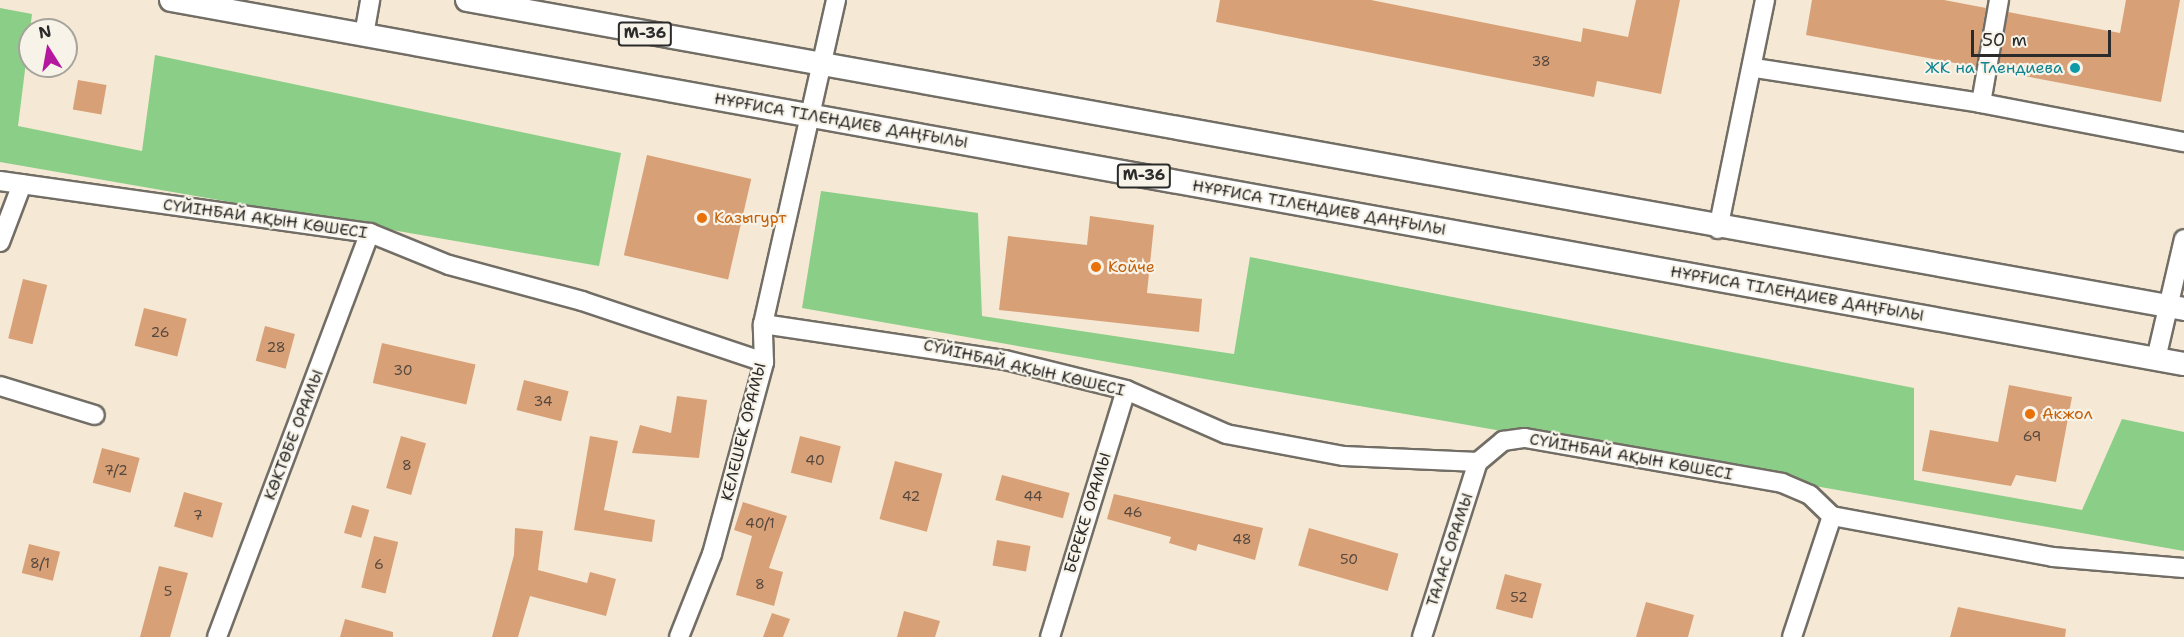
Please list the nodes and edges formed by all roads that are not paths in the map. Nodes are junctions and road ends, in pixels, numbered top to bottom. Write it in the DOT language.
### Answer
graph roads {
  1 [pos="171,0"];
  2 [pos="370,0"];
  3 [pos="467,0"];
  4 [pos="836,0"];
  5 [pos="1765,0"];
  6 [pos="1999,0"];
  7 [pos="364,35"];
  8 [pos="823,68"];
  9 [pos="1755,68"];
  10 [pos="1981,103"];
  11 [pos="814,116"];
  12 [pos="2184,142"];
  13 [pos="0,181"];
  14 [pos="22,184"];
  15 [pos="1718,229"];
  16 [pos="370,233"];
  17 [pos="2184,239"];
  18 [pos="0,242"];
  19 [pos="2175,307"];
  20 [pos="763,324"];
  21 [pos="2156,359"];
  22 [pos="764,362"];
  23 [pos="2184,364"];
  24 [pos="0,386"];
  25 [pos="1126,390"];
  26 [pos="95,415"];
  27 [pos="1478,462"];
  28 [pos="1832,516"];
  29 [pos="2184,568"];
  30 [pos="217,637"];
  31 [pos="679,637"];
  32 [pos="1050,637"];
  33 [pos="1422,637"];
  34 [pos="1792,637"];
  1 -- 7 [label="main road, НҰРҒИСА ТІЛЕНДИЕВ ДАҢҒЫЛЫ / M-36"];
  2 -- 7 [label="street"];
  3 -- 8 [label="main road, M-36"];
  4 -- 8 [label="street, КЕЛЕШЕК ОРАМЫ"];
  5 -- 9 [label="street"];
  6 -- 10 [label="street"];
  7 -- 11 [label="main road, НҰРҒИСА ТІЛЕНДИЕВ ДАҢҒЫЛЫ / M-36"];
  8 -- 11 [label="street, КЕЛЕШЕК ОРАМЫ"];
  8 -- 15 [label="main road, M-36"];
  9 -- 10 [label="street"];
  9 -- 15 [label="street"];
  10 -- 12 [label="street"];
  11 -- 20 [label="street, КЕЛЕШЕК ОРАМЫ"];
  11 -- 21 [label="main road, НҰРҒИСА ТІЛЕНДИЕВ ДАҢҒЫЛЫ / M-36"];
  13 -- 14 [label="street, СҮЙІНБАЙ АҚЫН КӨШЕСІ"];
  14 -- 16 [label="street, СҮЙІНБАЙ АҚЫН КӨШЕСІ"];
  14 -- 18 [label="street"];
  15 -- 19 [label="main road, M-36"];
  16 -- 22 [label="street, СҮЙІНБАЙ АҚЫН КӨШЕСІ"];
  16 -- 30 [label="street, КӨКТӨБЕ ОРАМЫ"];
  17 -- 19 [label="street"];
  19 -- 21 [label="street"];
  20 -- 22 [label="street, КЕЛЕШЕК ОРАМЫ"];
  20 -- 25 [label="street, СҮЙІНБАЙ АҚЫН КӨШЕСІ"];
  21 -- 23 [label="main road, НҰРҒИСА ТІЛЕНДИЕВ ДАҢҒЫЛЫ / M-36"];
  22 -- 31 [label="street, КЕЛЕШЕК ОРАМЫ"];
  24 -- 26 [label="street"];
  25 -- 27 [label="street, СҮЙІНБАЙ АҚЫН КӨШЕСІ"];
  25 -- 32 [label="street, БЕРЕКЕ ОРАМЫ"];
  27 -- 28 [label="street, СҮЙІНБАЙ АҚЫН КӨШЕСІ"];
  27 -- 33 [label="street, ТАЛАС ОРАМЫ"];
  28 -- 29 [label="street"];
  28 -- 34 [label="street"];
}
